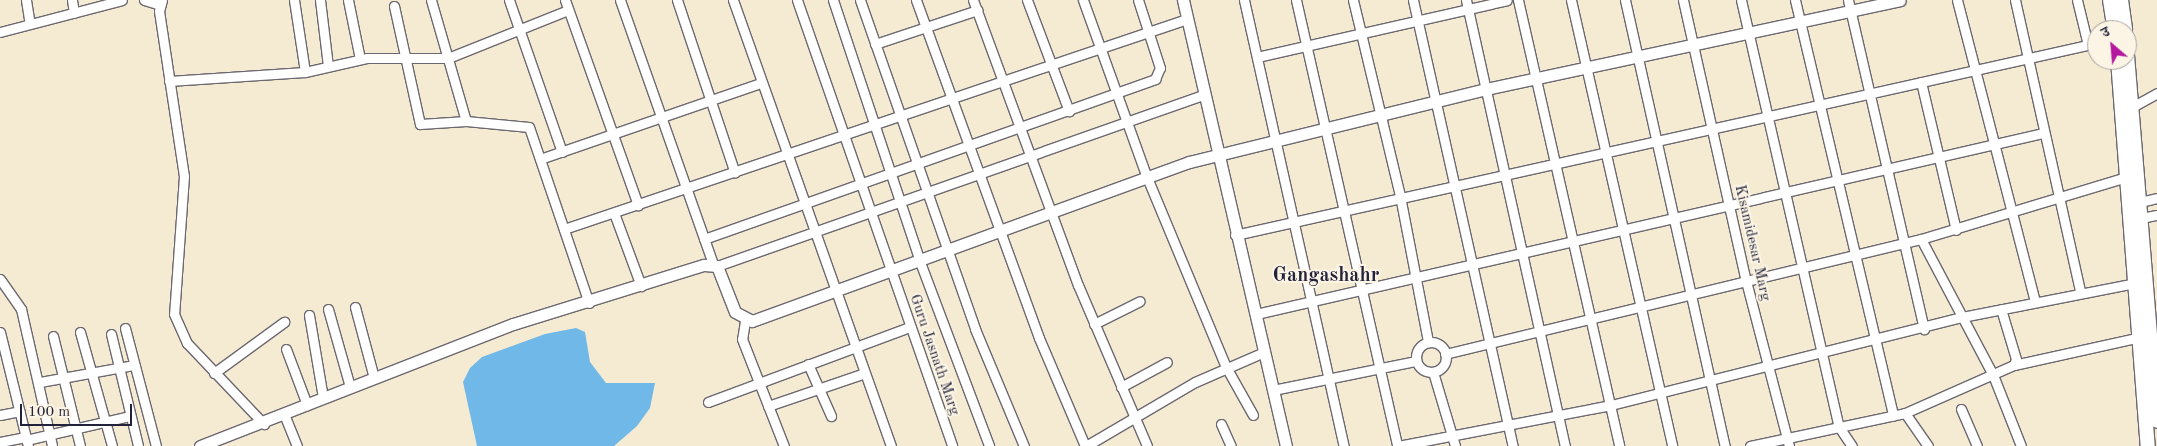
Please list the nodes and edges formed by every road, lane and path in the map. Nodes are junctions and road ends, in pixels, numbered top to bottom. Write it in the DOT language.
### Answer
graph roads {
  1 [pos="26,0"];
  2 [pos="72,0"];
  3 [pos="122,0"];
  4 [pos="144,0"];
  5 [pos="294,0"];
  6 [pos="320,0"];
  7 [pos="348,0"];
  8 [pos="431,0"];
  9 [pos="510,0"];
  10 [pos="565,0"];
  11 [pos="620,0"];
  12 [pos="676,0"];
  13 [pos="732,0"];
  14 [pos="797,0"];
  15 [pos="833,0"];
  16 [pos="860,0"];
  17 [pos="916,0"];
  18 [pos="973,0"];
  19 [pos="1028,0"];
  20 [pos="1083,0"];
  21 [pos="1138,0"];
  22 [pos="1182,0"];
  23 [pos="1244,0"];
  24 [pos="1296,0"];
  25 [pos="1353,0"];
  26 [pos="1413,0"];
  27 [pos="1466,0"];
  28 [pos="1507,0"];
  29 [pos="1518,0"];
  30 [pos="1571,0"];
  31 [pos="1625,0"];
  32 [pos="1683,0"];
  33 [pos="1740,0"];
  34 [pos="1795,0"];
  35 [pos="1900,0"];
  36 [pos="1957,0"];
  37 [pos="2015,0"];
  38 [pos="2077,0"];
  39 [pos="2110,0"];
  40 [pos="2121,0"];
  41 [pos="161,2"];
  42 [pos="394,6"];
  43 [pos="1850,6"];
  44 [pos="568,10"];
  45 [pos="977,10"];
  46 [pos="1468,10"];
  47 [pos="74,12"];
  48 [pos="1187,19"];
  49 [pos="2113,20"];
  50 [pos="2123,20"];
  51 [pos="1418,21"];
  52 [pos="1799,22"];
  53 [pos="30,24"];
  54 [pos="926,27"];
  55 [pos="2087,28"];
  56 [pos="1147,29"];
  57 [pos="522,31"];
  58 [pos="0,32"];
  59 [pos="1361,32"];
  60 [pos="1748,33"];
  61 [pos="876,44"];
  62 [pos="1307,45"];
  63 [pos="1692,45"];
  64 [pos="2087,45"];
  65 [pos="1101,47"];
  66 [pos="1257,57"];
  67 [pos="1638,57"];
  68 [pos="2028,57"];
  69 [pos="448,58"];
  70 [pos="360,59"];
  71 [pos="405,60"];
  72 [pos="1051,63"];
  73 [pos="328,66"];
  74 [pos="1586,69"];
  75 [pos="1973,70"];
  76 [pos="2119,70"];
  77 [pos="2128,70"];
  78 [pos="305,72"];
  79 [pos="1002,79"];
  80 [pos="1538,79"];
  81 [pos="169,81"];
  82 [pos="1921,82"];
  83 [pos="761,83"];
  84 [pos="1486,89"];
  85 [pos="2157,93"];
  86 [pos="1118,94"];
  87 [pos="1870,94"];
  88 [pos="1203,95"];
  89 [pos="952,97"];
  90 [pos="711,99"];
  91 [pos="1436,102"];
  92 [pos="1818,103"];
  93 [pos="2132,107"];
  94 [pos="1070,111"];
  95 [pos="1767,114"];
  96 [pos="1379,115"];
  97 [pos="900,117"];
  98 [pos="660,120"];
  99 [pos="466,121"];
  100 [pos="1127,121"];
  101 [pos="876,125"];
  102 [pos="1326,128"];
  103 [pos="1712,128"];
  104 [pos="1020,129"];
  105 [pos="2043,133"];
  106 [pos="612,136"];
  107 [pos="844,136"];
  108 [pos="1656,140"];
  109 [pos="1275,141"];
  110 [pos="971,146"];
  111 [pos="1991,146"];
  112 [pos="1607,151"];
  113 [pos="562,152"];
  114 [pos="1216,155"];
  115 [pos="786,156"];
  116 [pos="1030,156"];
  117 [pos="1939,158"];
  118 [pos="540,159"];
  119 [pos="1556,162"];
  120 [pos="919,164"];
  121 [pos="1887,170"];
  122 [pos="1506,172"];
  123 [pos="735,173"];
  124 [pos="893,174"];
  125 [pos="981,174"];
  126 [pos="1146,175"];
  127 [pos="2127,177"];
  128 [pos="1837,180"];
  129 [pos="862,184"];
  130 [pos="1453,184"];
  131 [pos="687,190"];
  132 [pos="929,192"];
  133 [pos="1784,192"];
  134 [pos="1400,196"];
  135 [pos="2058,198"];
  136 [pos="2157,198"];
  137 [pos="901,202"];
  138 [pos="2140,202"];
  139 [pos="638,205"];
  140 [pos="802,206"];
  141 [pos="1730,206"];
  142 [pos="1345,209"];
  143 [pos="1051,211"];
  144 [pos="870,212"];
  145 [pos="614,213"];
  146 [pos="2009,214"];
  147 [pos="2157,215"];
  148 [pos="1674,218"];
  149 [pos="2141,218"];
  150 [pos="1293,221"];
  151 [pos="564,229"];
  152 [pos="1623,229"];
  153 [pos="1002,230"];
  154 [pos="1956,230"];
  155 [pos="814,232"];
  156 [pos="1235,235"];
  157 [pos="704,239"];
  158 [pos="1576,240"];
  159 [pos="1922,240"];
  160 [pos="1904,244"];
  161 [pos="948,251"];
  162 [pos="1524,252"];
  163 [pos="1854,256"];
  164 [pos="920,262"];
  165 [pos="715,264"];
  166 [pos="1471,264"];
  167 [pos="1802,268"];
  168 [pos="891,273"];
  169 [pos="1416,276"];
  170 [pos="0,279"];
  171 [pos="1746,281"];
  172 [pos="2135,283"];
  173 [pos="641,286"];
  174 [pos="1362,288"];
  175 [pos="2080,291"];
  176 [pos="837,293"];
  177 [pos="1690,294"];
  178 [pos="1140,301"];
  179 [pos="1309,301"];
  180 [pos="2034,301"];
  181 [pos="589,303"];
  182 [pos="1642,305"];
  183 [pos="355,308"];
  184 [pos="328,309"];
  185 [pos="2001,309"];
  186 [pos="1256,314"];
  187 [pos="309,315"];
  188 [pos="1962,317"];
  189 [pos="1590,318"];
  190 [pos="745,321"];
  191 [pos="284,322"];
  192 [pos="1094,324"];
  193 [pos="910,327"];
  194 [pos="125,328"];
  195 [pos="1924,328"];
  196 [pos="1540,330"];
  197 [pos="0,332"];
  198 [pos="80,332"];
  199 [pos="111,334"];
  200 [pos="53,336"];
  201 [pos="2140,337"];
  202 [pos="1873,340"];
  203 [pos="1428,342"];
  204 [pos="1490,342"];
  205 [pos="856,347"];
  206 [pos="286,350"];
  207 [pos="1264,352"];
  208 [pos="1821,352"];
  209 [pos="1445,354"];
  210 [pos="1416,361"];
  211 [pos="1168,362"];
  212 [pos="4,363"];
  213 [pos="808,364"];
  214 [pos="1767,364"];
  215 [pos="134,365"];
  216 [pos="2014,365"];
  217 [pos="1380,366"];
  218 [pos="1226,367"];
  219 [pos="118,368"];
  220 [pos="1432,372"];
  221 [pos="93,373"];
  222 [pos="214,373"];
  223 [pos="865,373"];
  224 [pos="1993,375"];
  225 [pos="1328,377"];
  226 [pos="374,378"];
  227 [pos="1710,378"];
  228 [pos="64,379"];
  229 [pos="40,382"];
  230 [pos="760,382"];
  231 [pos="818,387"];
  232 [pos="1121,387"];
  233 [pos="350,388"];
  234 [pos="1273,390"];
  235 [pos="1660,393"];
  236 [pos="323,398"];
  237 [pos="708,402"];
  238 [pos="307,405"];
  239 [pos="1611,405"];
  240 [pos="768,406"];
  241 [pos="1961,408"];
  242 [pos="20,411"];
  243 [pos="1905,413"];
  244 [pos="284,414"];
  245 [pos="0,415"];
  246 [pos="1253,415"];
  247 [pos="1558,415"];
  248 [pos="130,416"];
  249 [pos="830,416"];
  250 [pos="1893,416"];
  251 [pos="1134,417"];
  252 [pos="104,421"];
  253 [pos="2157,421"];
  254 [pos="264,424"];
  255 [pos="1222,424"];
  256 [pos="1509,426"];
  257 [pos="75,427"];
  258 [pos="1839,427"];
  259 [pos="50,434"];
  260 [pos="1452,436"];
  261 [pos="26,441"];
  262 [pos="0,442"];
  263 [pos="1787,442"];
  264 [pos="52,446"];
  265 [pos="80,446"];
  266 [pos="112,446"];
  267 [pos="138,446"];
  268 [pos="156,446"];
  269 [pos="200,446"];
  270 [pos="298,446"];
  271 [pos="784,446"];
  272 [pos="891,446"];
  273 [pos="952,446"];
  274 [pos="989,446"];
  275 [pos="1024,446"];
  276 [pos="1085,446"];
  277 [pos="1147,446"];
  278 [pos="1231,446"];
  279 [pos="1286,446"];
  280 [pos="1344,446"];
  281 [pos="1397,446"];
  282 [pos="1454,446"];
  283 [pos="1513,446"];
  284 [pos="1565,446"];
  285 [pos="1619,446"];
  286 [pos="1672,446"];
  287 [pos="1726,446"];
  288 [pos="1750,446"];
  289 [pos="1852,446"];
  290 [pos="1928,446"];
  291 [pos="1977,446"];
  292 [pos="2021,446"];
  293 [pos="2148,446"];
  1 -- 53 [label="street"];
  2 -- 47 [label="street"];
  3 -- 47 [label="street"];
  4 -- 41 [label="street"];
  5 -- 78 [label="street"];
  6 -- 73 [label="street"];
  7 -- 70 [label="street"];
  8 -- 69 [label="street"];
  9 -- 57 [label="street"];
  10 -- 44 [label="street"];
  11 -- 98 [label="street"];
  12 -- 90 [label="street"];
  13 -- 83 [label="street"];
  14 -- 107 [label="street, Guru Jasnath Marg"];
  15 -- 101 [label="street"];
  16 -- 61 [label="street"];
  17 -- 54 [label="street"];
  18 -- 45 [label="street"];
  19 -- 72 [label="street"];
  20 -- 65 [label="street"];
  21 -- 56 [label="street"];
  22 -- 48 [label="street"];
  23 -- 66 [label="street"];
  24 -- 62 [label="street"];
  25 -- 59 [label="street"];
  26 -- 51 [label="street"];
  27 -- 46 [label="street"];
  28 -- 46 [label="street"];
  29 -- 80 [label="street"];
  30 -- 74 [label="street"];
  31 -- 67 [label="street"];
  32 -- 63 [label="street, Kisamidesar Marg"];
  33 -- 60 [label="street"];
  34 -- 52 [label="street"];
  35 -- 43 [label="street"];
  36 -- 75 [label="street"];
  37 -- 68 [label="street"];
  38 -- 55 [label="street"];
  39 -- 49 [label="main road"];
  40 -- 50 [label="main road"];
  41 -- 81 [label="street"];
  42 -- 71 [label="street"];
  43 -- 52 [label="street"];
  43 -- 87 [label="street"];
  44 -- 57 [label="street"];
  44 -- 106 [label="street"];
  45 -- 54 [label="street"];
  45 -- 79 [label="street"];
  46 -- 51 [label="street"];
  46 -- 84 [label="street"];
  47 -- 53 [label="street"];
  48 -- 56 [label="street"];
  48 -- 88 [label="street"];
  51 -- 59 [label="street"];
  51 -- 91 [label="street"];
  52 -- 60 [label="street"];
  52 -- 92 [label="street"];
  53 -- 58 [label="street"];
  54 -- 61 [label="street"];
  54 -- 89 [label="street"];
  56 -- 65 [label="street"];
  56 -- 86 [label="street"];
  57 -- 69 [label="street"];
  57 -- 113 [label="street"];
  59 -- 62 [label="street"];
  59 -- 96 [label="street"];
  60 -- 63 [label="street"];
  60 -- 95 [label="street"];
  61 -- 97 [label="street"];
  62 -- 66 [label="street"];
  62 -- 102 [label="street"];
  63 -- 67 [label="street"];
  63 -- 103 [label="street, Kisamidesar Marg"];
  64 -- 68 [label="street"];
  65 -- 72 [label="street"];
  65 -- 86 [label="street"];
  66 -- 109 [label="street"];
  67 -- 74 [label="street"];
  67 -- 108 [label="street"];
  68 -- 75 [label="street"];
  68 -- 105 [label="street"];
  69 -- 71 [label="street"];
  69 -- 99 [label="street"];
  70 -- 71 [label="street"];
  70 -- 73 [label="street"];
  71 -- 99 [label="street"];
  72 -- 79 [label="street"];
  72 -- 94 [label="street"];
  73 -- 78 [label="street"];
  74 -- 80 [label="street"];
  74 -- 112 [label="street"];
  75 -- 82 [label="street"];
  75 -- 111 [label="street"];
  76 -- 127 [label="main road"];
  77 -- 93 [label="main road"];
  78 -- 81 [label="street"];
  79 -- 89 [label="street"];
  79 -- 104 [label="street"];
  80 -- 84 [label="street"];
  80 -- 119 [label="street"];
  81 -- 222 [label="street"];
  82 -- 87 [label="street"];
  82 -- 117 [label="street"];
  83 -- 90 [label="street"];
  83 -- 115 [label="street"];
  84 -- 91 [label="street"];
  84 -- 122 [label="street"];
  85 -- 93 [label="street"];
  86 -- 94 [label="street"];
  86 -- 100 [label="street"];
  87 -- 92 [label="street"];
  87 -- 121 [label="street"];
  88 -- 100 [label="street"];
  88 -- 114 [label="street"];
  89 -- 97 [label="street"];
  89 -- 110 [label="street"];
  90 -- 98 [label="street"];
  90 -- 123 [label="street"];
  91 -- 96 [label="street"];
  91 -- 130 [label="street"];
  92 -- 95 [label="street"];
  92 -- 128 [label="street"];
  93 -- 138 [label="main road"];
  94 -- 104 [label="street"];
  95 -- 103 [label="street"];
  95 -- 133 [label="street"];
  96 -- 102 [label="street"];
  96 -- 134 [label="street"];
  97 -- 101 [label="street"];
  97 -- 120 [label="street"];
  98 -- 106 [label="street"];
  98 -- 131 [label="street"];
  99 -- 118 [label="street"];
  100 -- 116 [label="street"];
  100 -- 126 [label="street"];
  101 -- 107 [label="street"];
  101 -- 124 [label="street"];
  102 -- 109 [label="street"];
  102 -- 142 [label="street"];
  103 -- 108 [label="street"];
  103 -- 141 [label="street, Kisamidesar Marg"];
  104 -- 110 [label="street"];
  104 -- 116 [label="street"];
  105 -- 111 [label="street"];
  105 -- 135 [label="street"];
  106 -- 113 [label="street"];
  106 -- 139 [label="street"];
  107 -- 115 [label="street"];
  107 -- 129 [label="street, Guru Jasnath Marg"];
  108 -- 112 [label="street"];
  108 -- 148 [label="street"];
  109 -- 114 [label="street"];
  109 -- 150 [label="street"];
  110 -- 120 [label="street"];
  110 -- 125 [label="street"];
  111 -- 117 [label="street"];
  111 -- 146 [label="street"];
  112 -- 119 [label="street"];
  112 -- 152 [label="street"];
  113 -- 118 [label="street"];
  114 -- 126 [label="street"];
  114 -- 156 [label="street"];
  115 -- 123 [label="street"];
  115 -- 140 [label="street"];
  116 -- 125 [label="street"];
  116 -- 143 [label="street"];
  117 -- 121 [label="street"];
  117 -- 154 [label="street"];
  118 -- 151 [label="street"];
  119 -- 122 [label="street"];
  119 -- 158 [label="street"];
  120 -- 124 [label="street"];
  120 -- 132 [label="street"];
  121 -- 128 [label="street"];
  121 -- 160 [label="street"];
  122 -- 130 [label="street"];
  122 -- 162 [label="street"];
  123 -- 131 [label="street"];
  124 -- 129 [label="street"];
  124 -- 137 [label="street"];
  125 -- 132 [label="street"];
  125 -- 153 [label="street"];
  126 -- 143 [label="street"];
  126 -- 218 [label="street"];
  127 -- 135 [label="street"];
  127 -- 172 [label="main road"];
  128 -- 133 [label="street"];
  128 -- 163 [label="street"];
  129 -- 140 [label="street"];
  129 -- 144 [label="street, Guru Jasnath Marg"];
  130 -- 134 [label="street"];
  130 -- 166 [label="street"];
  131 -- 139 [label="street"];
  131 -- 157 [label="street"];
  132 -- 137 [label="street"];
  132 -- 161 [label="street"];
  133 -- 141 [label="street"];
  133 -- 167 [label="street"];
  134 -- 142 [label="street"];
  134 -- 169 [label="street"];
  135 -- 146 [label="street"];
  135 -- 175 [label="street"];
  136 -- 138 [label="street"];
  137 -- 144 [label="street"];
  137 -- 164 [label="street"];
  138 -- 149 [label="main road"];
  139 -- 145 [label="street"];
  140 -- 155 [label="street"];
  140 -- 157 [label="street"];
  141 -- 148 [label="street"];
  141 -- 171 [label="street, Kisamidesar Marg"];
  142 -- 150 [label="street"];
  142 -- 174 [label="street"];
  143 -- 153 [label="street"];
  143 -- 192 [label="street"];
  144 -- 155 [label="street"];
  144 -- 168 [label="street, Guru Jasnath Marg"];
  145 -- 151 [label="street"];
  145 -- 173 [label="street"];
  146 -- 154 [label="street"];
  146 -- 180 [label="street"];
  147 -- 149 [label="street"];
  148 -- 152 [label="street"];
  148 -- 177 [label="street"];
  149 -- 253 [label="main road"];
  150 -- 156 [label="street"];
  150 -- 179 [label="street"];
  151 -- 181 [label="street"];
  152 -- 158 [label="street"];
  152 -- 182 [label="street"];
  153 -- 161 [label="street"];
  153 -- 276 [label="street"];
  154 -- 159 [label="street"];
  155 -- 165 [label="street"];
  155 -- 176 [label="street"];
  156 -- 186 [label="street"];
  157 -- 165 [label="street"];
  158 -- 162 [label="street"];
  158 -- 189 [label="street"];
  159 -- 160 [label="street"];
  159 -- 188 [label="street"];
  160 -- 163 [label="street"];
  160 -- 195 [label="street"];
  161 -- 164 [label="street"];
  161 -- 275 [label="street"];
  162 -- 166 [label="street"];
  162 -- 196 [label="street"];
  163 -- 167 [label="street"];
  163 -- 202 [label="street"];
  164 -- 168 [label="street"];
  164 -- 274 [label="street"];
  165 -- 173 [label="street"];
  165 -- 190 [label="street"];
  166 -- 169 [label="street"];
  166 -- 204 [label="street"];
  167 -- 171 [label="street"];
  167 -- 208 [label="street"];
  168 -- 176 [label="street"];
  168 -- 193 [label="street, Guru Jasnath Marg"];
  169 -- 174 [label="street"];
  169 -- 203 [label="street"];
  170 -- 229 [label="street"];
  171 -- 177 [label="street"];
  171 -- 214 [label="street, Kisamidesar Marg"];
  172 -- 175 [label="street"];
  172 -- 201 [label="main road"];
  173 -- 181 [label="street"];
  174 -- 179 [label="street"];
  174 -- 217 [label="street"];
  175 -- 180 [label="street"];
  176 -- 190 [label="street"];
  176 -- 205 [label="street"];
  177 -- 182 [label="street"];
  177 -- 227 [label="street"];
  178 -- 192 [label="street"];
  179 -- 186 [label="street"];
  179 -- 225 [label="street"];
  180 -- 185 [label="street"];
  181 -- 226 [label="street"];
  182 -- 189 [label="street"];
  182 -- 235 [label="street"];
  183 -- 226 [label="street"];
  184 -- 233 [label="street"];
  185 -- 188 [label="street"];
  185 -- 216 [label="street"];
  186 -- 207 [label="street"];
  187 -- 236 [label="street"];
  188 -- 195 [label="street"];
  188 -- 224 [label="street"];
  189 -- 196 [label="street"];
  189 -- 239 [label="street"];
  190 -- 230 [label="street"];
  191 -- 222 [label="street"];
  192 -- 232 [label="street"];
  193 -- 205 [label="street"];
  193 -- 273 [label="street, Guru Jasnath Marg"];
  194 -- 215 [label="street"];
  195 -- 202 [label="street"];
  196 -- 204 [label="street"];
  196 -- 247 [label="street"];
  197 -- 212 [label="street"];
  198 -- 221 [label="street"];
  199 -- 219 [label="street"];
  200 -- 228 [label="street"];
  201 -- 216 [label="street"];
  201 -- 293 [label="main road"];
  202 -- 208 [label="street"];
  202 -- 250 [label="street"];
  203 -- 209 [label="street"];
  203 -- 210 [label="street"];
  204 -- 209 [label="street"];
  204 -- 256 [label="street"];
  205 -- 213 [label="street"];
  205 -- 223 [label="street"];
  206 -- 238 [label="street"];
  207 -- 218 [label="street"];
  207 -- 234 [label="street"];
  208 -- 214 [label="street"];
  208 -- 258 [label="street"];
  209 -- 220 [label="street"];
  210 -- 217 [label="street"];
  210 -- 220 [label="street"];
  211 -- 232 [label="street"];
  212 -- 242 [label="street"];
  213 -- 230 [label="street"];
  213 -- 231 [label="street"];
  214 -- 227 [label="street"];
  214 -- 263 [label="street, Kisamidesar Marg"];
  215 -- 219 [label="street"];
  215 -- 268 [label="street"];
  216 -- 224 [label="street"];
  217 -- 225 [label="street"];
  217 -- 281 [label="street"];
  218 -- 246 [label="street"];
  218 -- 251 [label="street"];
  219 -- 221 [label="street"];
  219 -- 248 [label="street"];
  220 -- 260 [label="street"];
  221 -- 228 [label="street"];
  221 -- 252 [label="street"];
  222 -- 254 [label="street"];
  223 -- 231 [label="street"];
  223 -- 272 [label="street"];
  224 -- 243 [label="street"];
  224 -- 292 [label="street"];
  225 -- 234 [label="street"];
  225 -- 280 [label="street"];
  226 -- 233 [label="street"];
  227 -- 235 [label="street"];
  227 -- 287 [label="street"];
  228 -- 229 [label="street"];
  228 -- 257 [label="street"];
  229 -- 259 [label="street"];
  230 -- 237 [label="street"];
  230 -- 240 [label="street"];
  231 -- 240 [label="street"];
  231 -- 249 [label="street"];
  232 -- 251 [label="street"];
  233 -- 236 [label="street"];
  234 -- 279 [label="street"];
  235 -- 239 [label="street"];
  235 -- 286 [label="street"];
  236 -- 238 [label="street"];
  238 -- 244 [label="street"];
  239 -- 247 [label="street"];
  239 -- 285 [label="street"];
  240 -- 271 [label="street"];
  241 -- 291 [label="street"];
  242 -- 245 [label="street"];
  242 -- 261 [label="street"];
  243 -- 250 [label="street"];
  243 -- 290 [label="street"];
  244 -- 254 [label="street"];
  244 -- 270 [label="street"];
  247 -- 256 [label="street"];
  247 -- 284 [label="street"];
  248 -- 252 [label="street"];
  248 -- 267 [label="street"];
  250 -- 258 [label="street"];
  251 -- 276 [label="street"];
  251 -- 277 [label="street"];
  252 -- 257 [label="street"];
  252 -- 266 [label="street"];
  254 -- 269 [label="street"];
  255 -- 278 [label="street"];
  256 -- 260 [label="street"];
  256 -- 283 [label="street"];
  257 -- 259 [label="street"];
  257 -- 265 [label="street"];
  258 -- 263 [label="street"];
  258 -- 289 [label="street"];
  259 -- 261 [label="street"];
  259 -- 264 [label="street"];
  260 -- 281 [label="street"];
  260 -- 282 [label="street"];
  261 -- 262 [label="street"];
  263 -- 288 [label="street"];
}
